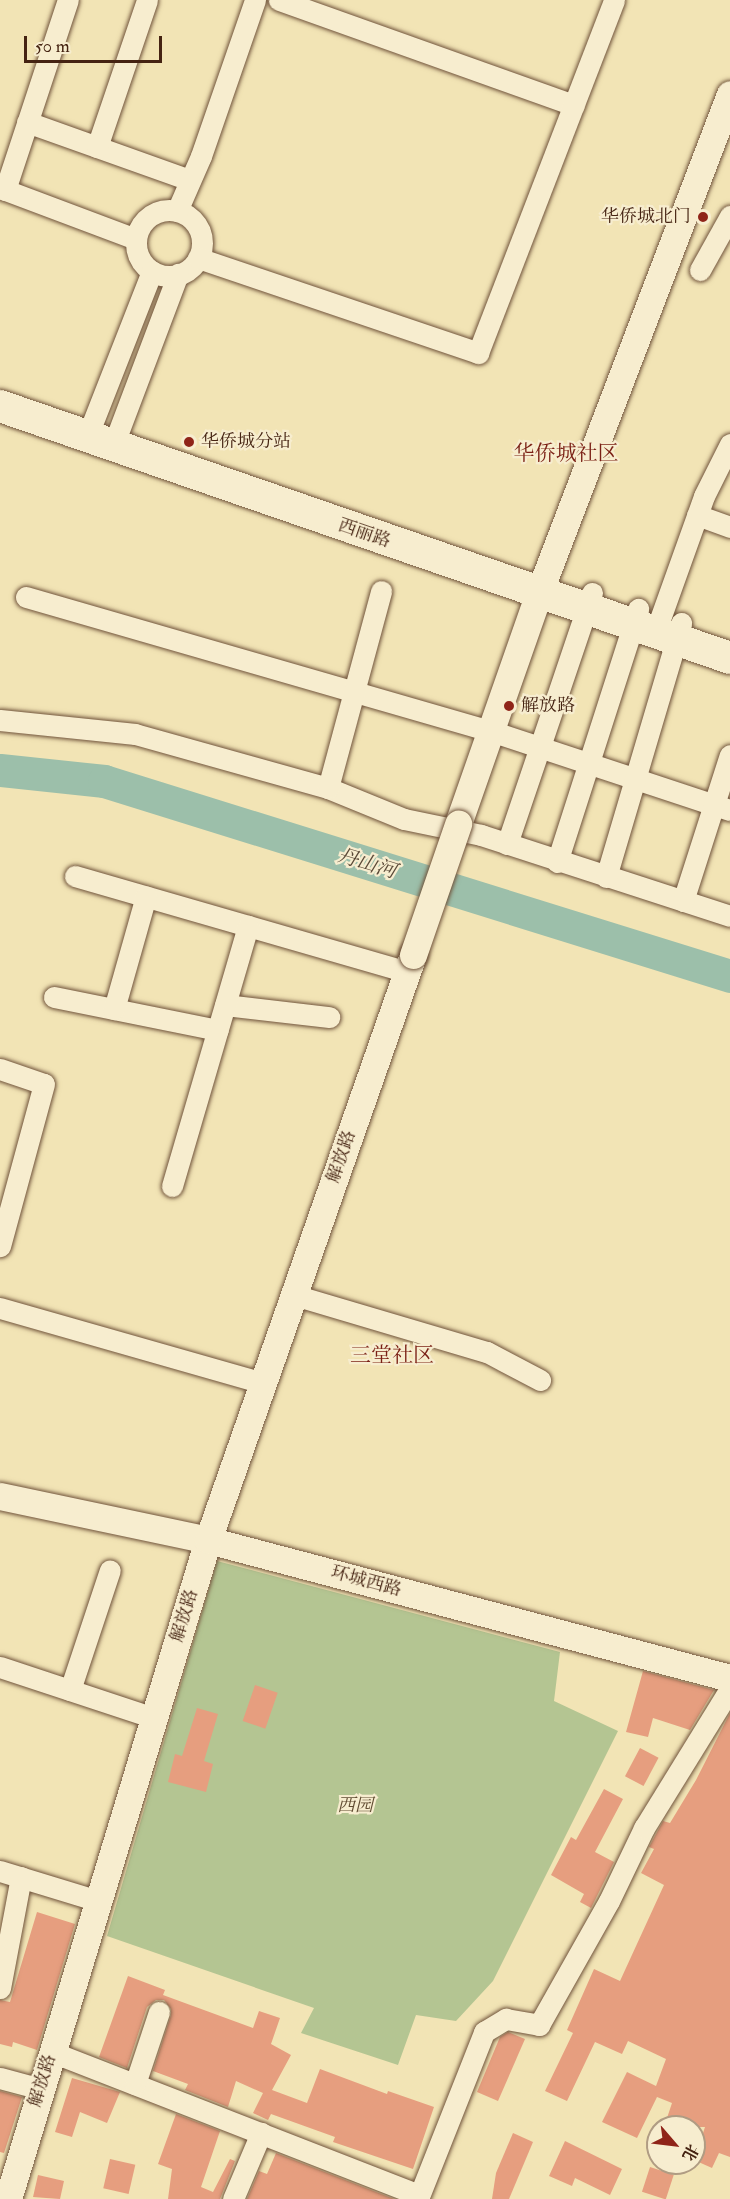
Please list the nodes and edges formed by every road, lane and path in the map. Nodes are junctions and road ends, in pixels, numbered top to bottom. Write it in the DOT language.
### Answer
graph roads {
  1 [pos="68,0"];
  2 [pos="147,0"];
  3 [pos="255,0"];
  4 [pos="279,0"];
  5 [pos="614,0"];
  6 [pos="730,94"];
  7 [pos="573,105"];
  8 [pos="27,122"];
  9 [pos="97,147"];
  10 [pos="190,180"];
  11 [pos="3,189"];
  12 [pos="177,211"];
  13 [pos="730,216"];
  14 [pos="136,239"];
  15 [pos="198,258"];
  16 [pos="700,270"];
  17 [pos="152,271"];
  18 [pos="178,274"];
  19 [pos="0,390"];
  20 [pos="0,406"];
  21 [pos="103,434"];
  22 [pos="730,444"];
  23 [pos="697,515"];
  24 [pos="730,527"];
  25 [pos="542,585"];
  26 [pos="381,591"];
  27 [pos="26,597"];
  28 [pos="589,601"];
  29 [pos="657,624"];
  30 [pos="730,640"];
  31 [pos="730,658"];
  32 [pos="354,691"];
  33 [pos="0,720"];
  34 [pos="491,730"];
  35 [pos="540,747"];
  36 [pos="730,755"];
  37 [pos="589,763"];
  38 [pos="635,779"];
  39 [pos="328,788"];
  40 [pos="722,808"];
  41 [pos="507,844"];
  42 [pos="557,862"];
  43 [pos="75,876"];
  44 [pos="606,878"];
  45 [pos="146,896"];
  46 [pos="683,901"];
  47 [pos="730,916"];
  48 [pos="248,926"];
  49 [pos="410,964"];
  50 [pos="54,996"];
  51 [pos="225,1005"];
  52 [pos="114,1009"];
  53 [pos="329,1017"];
  54 [pos="218,1030"];
  55 [pos="0,1069"];
  56 [pos="172,1186"];
  57 [pos="0,1246"];
  58 [pos="294,1295"];
  59 [pos="0,1308"];
  60 [pos="540,1380"];
  61 [pos="264,1383"];
  62 [pos="0,1496"];
  63 [pos="208,1540"];
  64 [pos="110,1570"];
  65 [pos="0,1667"];
  66 [pos="730,1678"];
  67 [pos="730,1689"];
  68 [pos="70,1690"];
  69 [pos="154,1718"];
  70 [pos="0,1870"];
  71 [pos="21,1877"];
  72 [pos="99,1901"];
  73 [pos="0,1988"];
  74 [pos="159,2012"];
  75 [pos="52,2052"];
  76 [pos="0,2078"];
  77 [pos="135,2084"];
  78 [pos="41,2090"];
  79 [pos="261,2133"];
  80 [pos="419,2197"];
  81 [pos="8,2199"];
  82 [pos="233,2199"];
  1 -- 8 [label="street"];
  2 -- 9 [label="street"];
  3 -- 10 [label="street"];
  4 -- 7 [label="street"];
  5 -- 7 [label="street"];
  6 -- 25 [label="street, 解放路"];
  7 -- 15 [label="street"];
  8 -- 9 [label="street"];
  8 -- 11 [label="street"];
  9 -- 10 [label="street"];
  10 -- 12 [label="street"];
  11 -- 14 [label="street"];
  12 -- 14 [label="street"];
  12 -- 15 [label="street"];
  13 -- 16 [label="street"];
  14 -- 17 [label="street"];
  15 -- 18 [label="street"];
  17 -- 18 [label="street"];
  17 -- 21 [label="street"];
  18 -- 21 [label="street"];
  19 -- 21 [label="main road, 西丽路"];
  20 -- 21 [label="main road, 西丽路"];
  21 -- 25 [label="main road, 西丽路"];
  22 -- 23 [label="street"];
  23 -- 24 [label="street"];
  23 -- 29 [label="street"];
  25 -- 28 [label="main road, 西丽路"];
  25 -- 34 [label="street, 解放路"];
  26 -- 32 [label="street"];
  27 -- 32 [label="street"];
  28 -- 29 [label="main road, 西丽路"];
  28 -- 35 [label="street"];
  29 -- 30 [label="main road, 西丽路"];
  29 -- 31 [label="main road, 西丽路"];
  29 -- 37 [label="street"];
  29 -- 38 [label="street"];
  32 -- 34 [label="street"];
  32 -- 39 [label="street"];
  33 -- 39 [label="street"];
  34 -- 35 [label="street"];
  34 -- 49 [label="street, 解放路, bridge"];
  35 -- 37 [label="street"];
  35 -- 41 [label="street"];
  36 -- 40 [label="street"];
  37 -- 38 [label="street"];
  37 -- 42 [label="street"];
  38 -- 40 [label="street"];
  38 -- 44 [label="street"];
  39 -- 41 [label="street"];
  40 -- 46 [label="street"];
  41 -- 42 [label="street"];
  42 -- 44 [label="street"];
  43 -- 45 [label="street"];
  44 -- 46 [label="street"];
  45 -- 48 [label="street"];
  45 -- 52 [label="street"];
  46 -- 47 [label="street"];
  48 -- 49 [label="street"];
  48 -- 51 [label="street"];
  49 -- 58 [label="street, 解放路"];
  50 -- 52 [label="street"];
  51 -- 53 [label="street"];
  51 -- 54 [label="street"];
  52 -- 54 [label="street"];
  54 -- 56 [label="street"];
  55 -- 57 [label="street"];
  58 -- 60 [label="street"];
  58 -- 61 [label="street, 解放路"];
  59 -- 61 [label="street"];
  61 -- 63 [label="street, 解放路"];
  62 -- 63 [label="street, 环城西路"];
  63 -- 66 [label="street, 环城西路"];
  63 -- 69 [label="street, 解放路"];
  64 -- 68 [label="street"];
  65 -- 68 [label="street"];
  67 -- 80 [label="street"];
  68 -- 69 [label="street"];
  69 -- 72 [label="street, 解放路"];
  70 -- 71 [label="street"];
  71 -- 72 [label="street"];
  71 -- 73 [label="street"];
  72 -- 75 [label="street, 解放路"];
  74 -- 77 [label="street"];
  75 -- 77 [label="street"];
  75 -- 78 [label="street, 解放路"];
  76 -- 78 [label="street"];
  77 -- 79 [label="street"];
  78 -- 81 [label="street, 解放路"];
  79 -- 80 [label="street"];
  79 -- 82 [label="street"];
}
